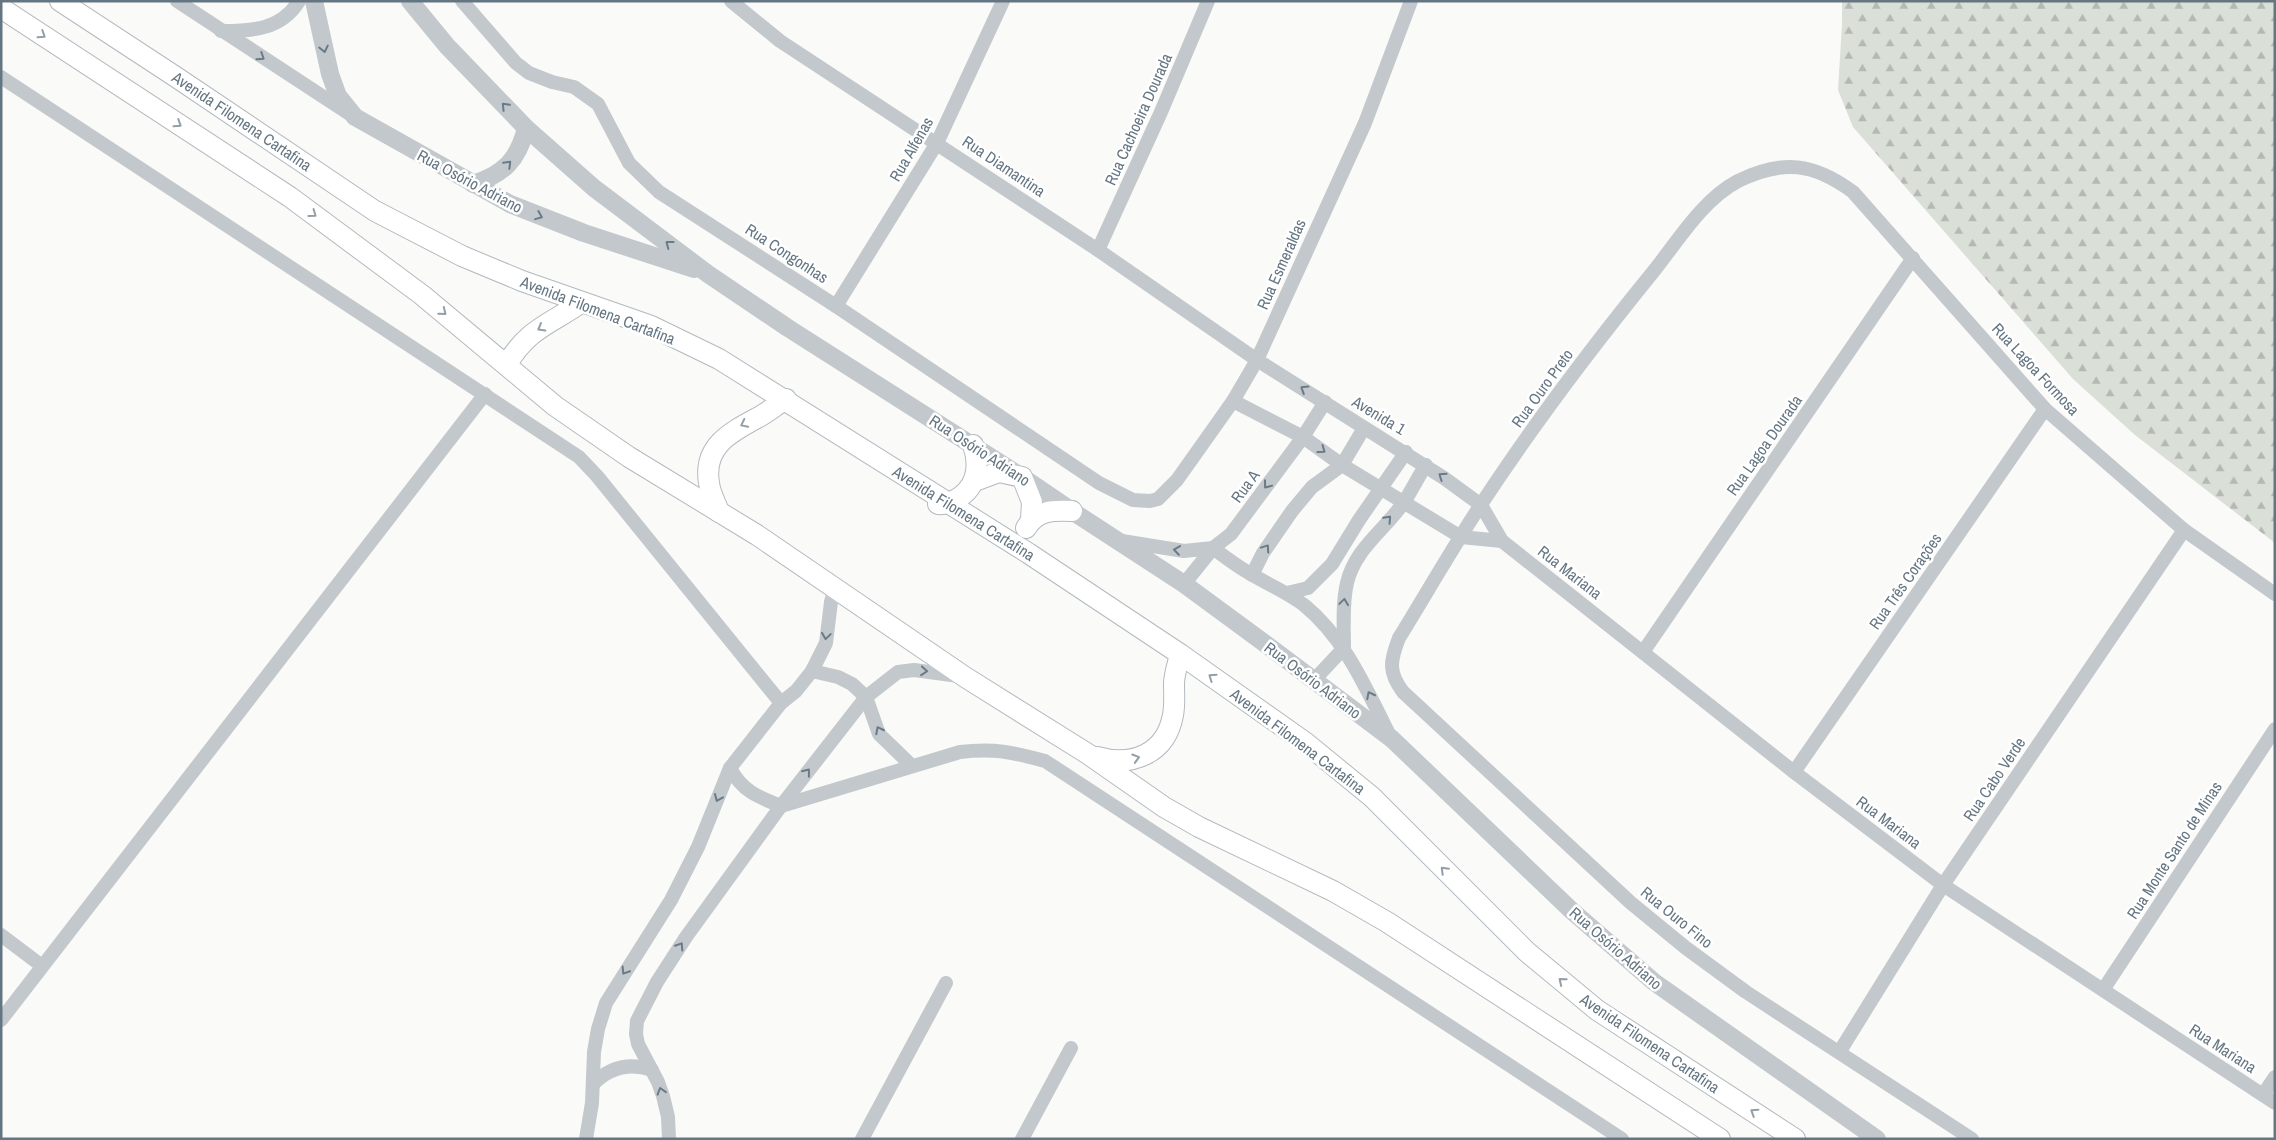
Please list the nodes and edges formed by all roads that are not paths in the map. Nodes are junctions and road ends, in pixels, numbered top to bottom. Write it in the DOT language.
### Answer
graph roads {
  1 [pos="60,1"];
  2 [pos="177,1"];
  3 [pos="298,1"];
  4 [pos="314,1"];
  5 [pos="410,1"];
  6 [pos="462,1"];
  7 [pos="731,1"];
  8 [pos="1003,1"];
  9 [pos="1208,1"];
  10 [pos="1411,1"];
  11 [pos="1,8"];
  12 [pos="220,31"];
  13 [pos="1,77"];
  14 [pos="354,117"];
  15 [pos="526,128"];
  16 [pos="937,143"];
  17 [pos="1783,166"];
  18 [pos="473,184"];
  19 [pos="1098,250"];
  20 [pos="1914,258"];
  21 [pos="708,274"];
  22 [pos="582,302"];
  23 [pos="836,306"];
  24 [pos="1257,360"];
  25 [pos="507,364"];
  26 [pos="485,394"];
  27 [pos="786,399"];
  28 [pos="1234,401"];
  29 [pos="1325,402"];
  30 [pos="2044,409"];
  31 [pos="1364,428"];
  32 [pos="1303,437"];
  33 [pos="973,445"];
  34 [pos="1406,452"];
  35 [pos="1342,465"];
  36 [pos="1426,465"];
  37 [pos="1022,476"];
  38 [pos="975,481"];
  39 [pos="1382,489"];
  40 [pos="933,493"];
  41 [pos="1133,500"];
  42 [pos="1403,503"];
  43 [pos="1481,505"];
  44 [pos="1072,511"];
  45 [pos="719,512"];
  46 [pos="1031,520"];
  47 [pos="2184,530"];
  48 [pos="1461,537"];
  49 [pos="1114,539"];
  50 [pos="1502,541"];
  51 [pos="1213,548"];
  52 [pos="1028,553"];
  53 [pos="1252,575"];
  54 [pos="1184,584"];
  55 [pos="835,588"];
  56 [pos="1287,593"];
  57 [pos="2275,594"];
  58 [pos="1344,648"];
  59 [pos="1643,652"];
  60 [pos="1180,654"];
  61 [pos="812,671"];
  62 [pos="965,677"];
  63 [pos="1314,680"];
  64 [pos="1395,681"];
  65 [pos="866,698"];
  66 [pos="781,703"];
  67 [pos="2275,729"];
  68 [pos="1392,739"];
  69 [pos="1088,754"];
  70 [pos="912,766"];
  71 [pos="730,768"];
  72 [pos="1794,772"];
  73 [pos="781,806"];
  74 [pos="1943,885"];
  75 [pos="1,935"];
  76 [pos="42,966"];
  77 [pos="946,983"];
  78 [pos="2103,990"];
  79 [pos="1,1020"];
  80 [pos="1070,1048"];
  81 [pos="1840,1051"];
  82 [pos="652,1070"];
  83 [pos="2275,1077"];
  84 [pos="593,1084"];
  85 [pos="2263,1095"];
  86 [pos="2275,1103"];
  87 [pos="586,1139"];
  88 [pos="669,1139"];
  89 [pos="862,1139"];
  90 [pos="1022,1139"];
  91 [pos="1622,1139"];
  92 [pos="1720,1139"];
  93 [pos="1795,1139"];
  94 [pos="1877,1139"];
  95 [pos="1972,1139"];
  1 -- 22 [label="main road, Avenida Filomena Cartafina"];
  2 -- 12 [label="street"];
  3 -- 12 [label="street"];
  4 -- 14 [label="street, Rua Osório Adriano, one-way"];
  15 -- 5 [label="street, Rua Osório Adriano, one-way"];
  6 -- 23 [label="street, Rua Congonhas"];
  7 -- 16 [label="street, Rua Diamantina"];
  8 -- 16 [label="street, Rua Alfenas"];
  9 -- 19 [label="street, Rua Cachoeira Dourada"];
  10 -- 24 [label="street, Rua Esmeraldas"];
  11 -- 25 [label="main road, one-way"];
  12 -- 14 [label="street, one-way"];
  13 -- 26 [label="street"];
  14 -- 18 [label="street, Rua Osório Adriano"];
  18 -- 15 [label="street, one-way"];
  21 -- 15 [label="street, Rua Osório Adriano, one-way"];
  16 -- 19 [label="street, Rua Diamantina"];
  16 -- 23 [label="street, Rua Alfenas"];
  17 -- 20 [label="street, Rua Lagoa Formosa"];
  17 -- 43 [label="street, Rua Ouro Preto"];
  18 -- 21 [label="street, Rua Osório Adriano, one-way"];
  19 -- 24 [label="street, Rua Diamantina"];
  20 -- 30 [label="street, Rua Lagoa Formosa"];
  20 -- 59 [label="street, Rua Lagoa Dourada"];
  21 -- 33 [label="street, Rua Osório Adriano"];
  22 -- 25 [label="main road, one-way"];
  22 -- 27 [label="main road, Avenida Filomena Cartafina"];
  23 -- 41 [label="street, Rua Congonhas"];
  24 -- 28 [label="street, Rua Esmeraldas"];
  29 -- 24 [label="street, Avenida 1, one-way"];
  25 -- 45 [label="main road"];
  26 -- 66 [label="street"];
  26 -- 76 [label="street"];
  27 -- 40 [label="main road, Avenida Filomena Cartafina"];
  27 -- 45 [label="main road, one-way"];
  28 -- 32 [label="street"];
  28 -- 41 [label="street, Rua Esmeraldas"];
  29 -- 31 [label="street, Avenida 1"];
  29 -- 32 [label="street, Rua A"];
  30 -- 47 [label="street, Rua Lagoa Formosa"];
  30 -- 72 [label="street, Rua Três Corações"];
  31 -- 34 [label="street, Avenida 1"];
  31 -- 35 [label="street"];
  32 -- 35 [label="street, one-way"];
  32 -- 51 [label="street, Rua A, one-way"];
  33 -- 37 [label="street, Rua Osório Adriano"];
  33 -- 38 [label="main road"];
  34 -- 36 [label="street, Avenida 1"];
  34 -- 39 [label="street"];
  35 -- 39 [label="street"];
  53 -- 35 [label="street, one-way"];
  36 -- 42 [label="street"];
  43 -- 36 [label="street, Avenida 1, one-way"];
  37 -- 38 [label="main road"];
  37 -- 44 [label="street, Rua Osório Adriano"];
  37 -- 46 [label="main road"];
  38 -- 40 [label="main road"];
  39 -- 42 [label="street"];
  39 -- 56 [label="street"];
  40 -- 52 [label="main road, Avenida Filomena Cartafina"];
  42 -- 48 [label="street"];
  58 -- 42 [label="street, one-way"];
  43 -- 48 [label="street, Rua Ouro Preto"];
  43 -- 50 [label="street, Rua Mariana"];
  44 -- 46 [label="main road"];
  44 -- 49 [label="street, Rua Osório Adriano"];
  45 -- 55 [label="main road"];
  46 -- 52 [label="main road"];
  47 -- 57 [label="street, Rua Lagoa Formosa"];
  47 -- 74 [label="street, Rua Cabo Verde"];
  48 -- 50 [label="street"];
  48 -- 64 [label="street, Rua Ouro Preto"];
  51 -- 49 [label="street, one-way"];
  49 -- 54 [label="street, Rua Osório Adriano"];
  50 -- 59 [label="street, Rua Mariana"];
  51 -- 53 [label="street"];
  51 -- 54 [label="street, Rua A"];
  52 -- 60 [label="main road, Avenida Filomena Cartafina"];
  53 -- 56 [label="street"];
  54 -- 63 [label="street, Rua Osório Adriano"];
  55 -- 61 [label="street, one-way"];
  55 -- 62 [label="main road"];
  56 -- 58 [label="street"];
  58 -- 63 [label="street"];
  68 -- 58 [label="street, one-way"];
  59 -- 72 [label="street, Rua Mariana"];
  69 -- 60 [label="main road, one-way"];
  93 -- 60 [label="main road, Avenida Filomena Cartafina, one-way"];
  61 -- 65 [label="street"];
  61 -- 66 [label="street"];
  65 -- 62 [label="street, one-way"];
  62 -- 69 [label="main road"];
  63 -- 68 [label="street, Rua Osório Adriano"];
  64 -- 81 [label="street, Rua Ouro Fino"];
  70 -- 65 [label="street, one-way"];
  73 -- 65 [label="street, one-way"];
  66 -- 71 [label="street"];
  67 -- 78 [label="street, Rua Monte Santo de Minas"];
  68 -- 94 [label="street, Rua Osório Adriano"];
  69 -- 92 [label="main road"];
  70 -- 73 [label="street"];
  70 -- 91 [label="street"];
  71 -- 73 [label="street"];
  71 -- 84 [label="street, one-way"];
  72 -- 74 [label="street, Rua Mariana"];
  82 -- 73 [label="street, one-way"];
  74 -- 78 [label="street, Rua Mariana"];
  74 -- 81 [label="street, Rua Cabo Verde"];
  75 -- 76 [label="street"];
  76 -- 79 [label="street"];
  77 -- 89 [label="street"];
  78 -- 85 [label="street, Rua Mariana"];
  80 -- 90 [label="street"];
  81 -- 95 [label="street, Rua Ouro Fino"];
  82 -- 84 [label="street"];
  88 -- 82 [label="street, one-way"];
  83 -- 85 [label="street"];
  84 -- 87 [label="street"];
  85 -- 86 [label="street, Rua Mariana"];
}
